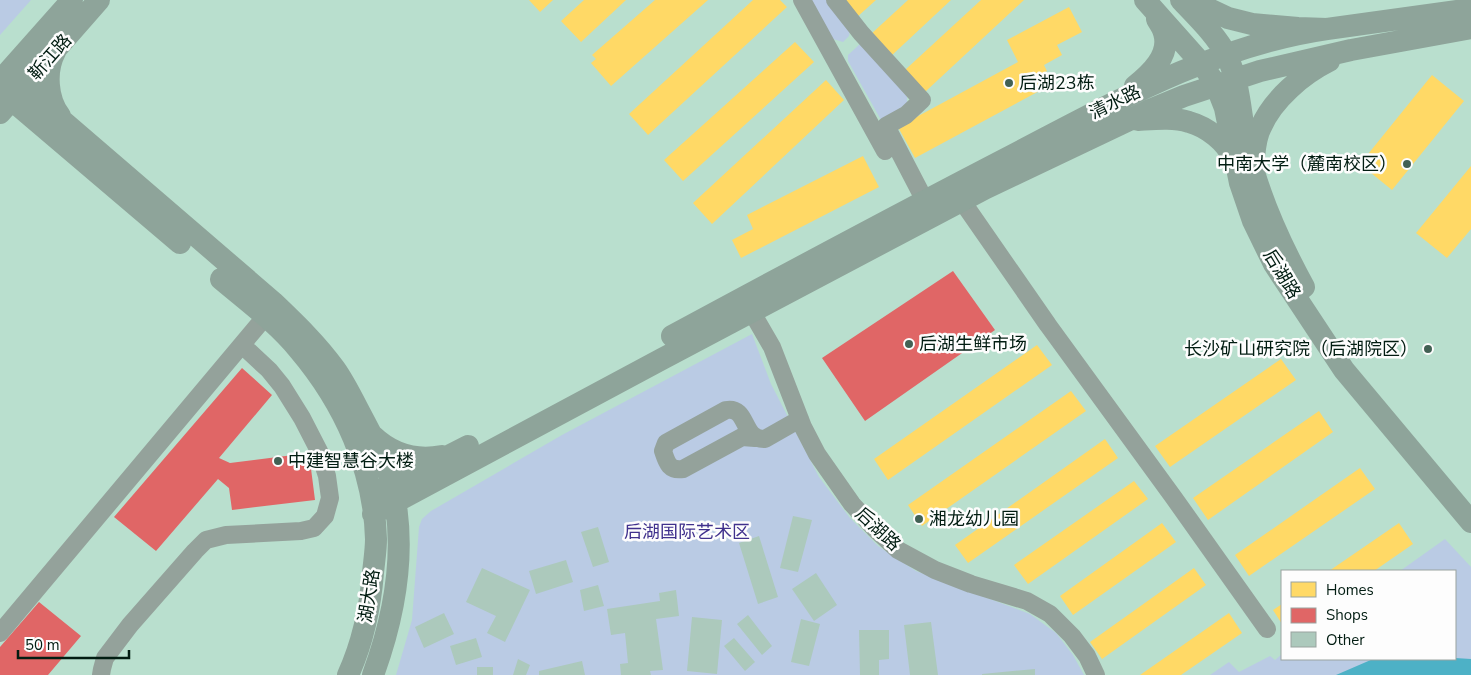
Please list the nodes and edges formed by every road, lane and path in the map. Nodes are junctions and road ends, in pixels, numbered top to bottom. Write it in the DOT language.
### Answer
graph roads {
  1 [pos="72,0"];
  2 [pos="99,0"];
  3 [pos="802,0"];
  4 [pos="835,0"];
  5 [pos="1145,0"];
  6 [pos="1181,0"];
  7 [pos="1190,0"];
  8 [pos="1471,9"];
  9 [pos="1471,28"];
  10 [pos="1327,29"];
  11 [pos="57,48"];
  12 [pos="1351,50"];
  13 [pos="1226,55"];
  14 [pos="1202,64"];
  15 [pos="1226,82"];
  16 [pos="6,88"];
  17 [pos="1117,101"];
  18 [pos="0,124"];
  19 [pos="42,124"];
  20 [pos="67,124"];
  21 [pos="1111,128"];
  22 [pos="1237,169"];
  23 [pos="1257,180"];
  24 [pos="956,194"];
  25 [pos="920,204"];
  26 [pos="747,305"];
  27 [pos="266,317"];
  28 [pos="242,345"];
  29 [pos="800,419"];
  30 [pos="370,433"];
  31 [pos="755,438"];
  32 [pos="460,450"];
  33 [pos="424,486"];
  34 [pos="393,494"];
  35 [pos="1471,502"];
  36 [pos="373,505"];
  37 [pos="1471,522"];
  38 [pos="397,528"];
  39 [pos="1267,629"];
  40 [pos="0,633"];
  41 [pos="101,675"];
  42 [pos="348,675"];
  43 [pos="373,675"];
  44 [pos="1096,675"];
  1 -- 16 [label="main road"];
  2 -- 11 [label="main road, 靳江路"];
  3 -- 25 [label="street"];
  4 -- 25 [label="street"];
  5 -- 14 [label="main road, 后湖路"];
  5 -- 17 [label="main road"];
  6 -- 13 [label="main road, 后湖路"];
  7 -- 10 [label="main road"];
  8 -- 10 [label="main road"];
  9 -- 12 [label="main road"];
  10 -- 13 [label="main road, 清水路"];
  11 -- 16 [label="main road, 靳江路"];
  11 -- 20 [label="main road"];
  12 -- 15 [label="main road"];
  12 -- 23 [label="main road"];
  13 -- 14 [label="main road, 清水路"];
  13 -- 15 [label="main road, 后湖路"];
  14 -- 15 [label="main road, 后湖路"];
  14 -- 17 [label="main road, 清水路"];
  15 -- 21 [label="main road"];
  15 -- 22 [label="main road, 后湖路"];
  15 -- 23 [label="main road, 后湖路"];
  16 -- 19 [label="main road, 湖大路"];
  16 -- 20 [label="main road"];
  17 -- 24 [label="main road, 清水路"];
  18 -- 19 [label="main road"];
  19 -- 27 [label="main road, 湖大路"];
  20 -- 30 [label="main road"];
  21 -- 22 [label="main road"];
  21 -- 24 [label="main road"];
  22 -- 37 [label="main road, 后湖路"];
  23 -- 35 [label="main road, 后湖路"];
  24 -- 25 [label="main road, 清水路"];
  24 -- 26 [label="main road"];
  24 -- 39 [label="street"];
  25 -- 26 [label="main road, 清水路"];
  26 -- 29 [label="street, 后湖路"];
  26 -- 32 [label="main road"];
  26 -- 33 [label="main road"];
  27 -- 28 [label="street"];
  27 -- 36 [label="main road, 湖大路"];
  28 -- 40 [label="street"];
  28 -- 41 [label="street"];
  29 -- 31 [label="street"];
  29 -- 44 [label="street, 后湖路"];
  30 -- 32 [label="main road"];
  30 -- 34 [label="main road"];
  31 -- 31 [label="street"];
  32 -- 34 [label="main road"];
  33 -- 34 [label="main road"];
  33 -- 38 [label="main road"];
  34 -- 36 [label="main road"];
  34 -- 38 [label="main road"];
  36 -- 42 [label="main road, 湖大路"];
  38 -- 43 [label="main road"];
}
